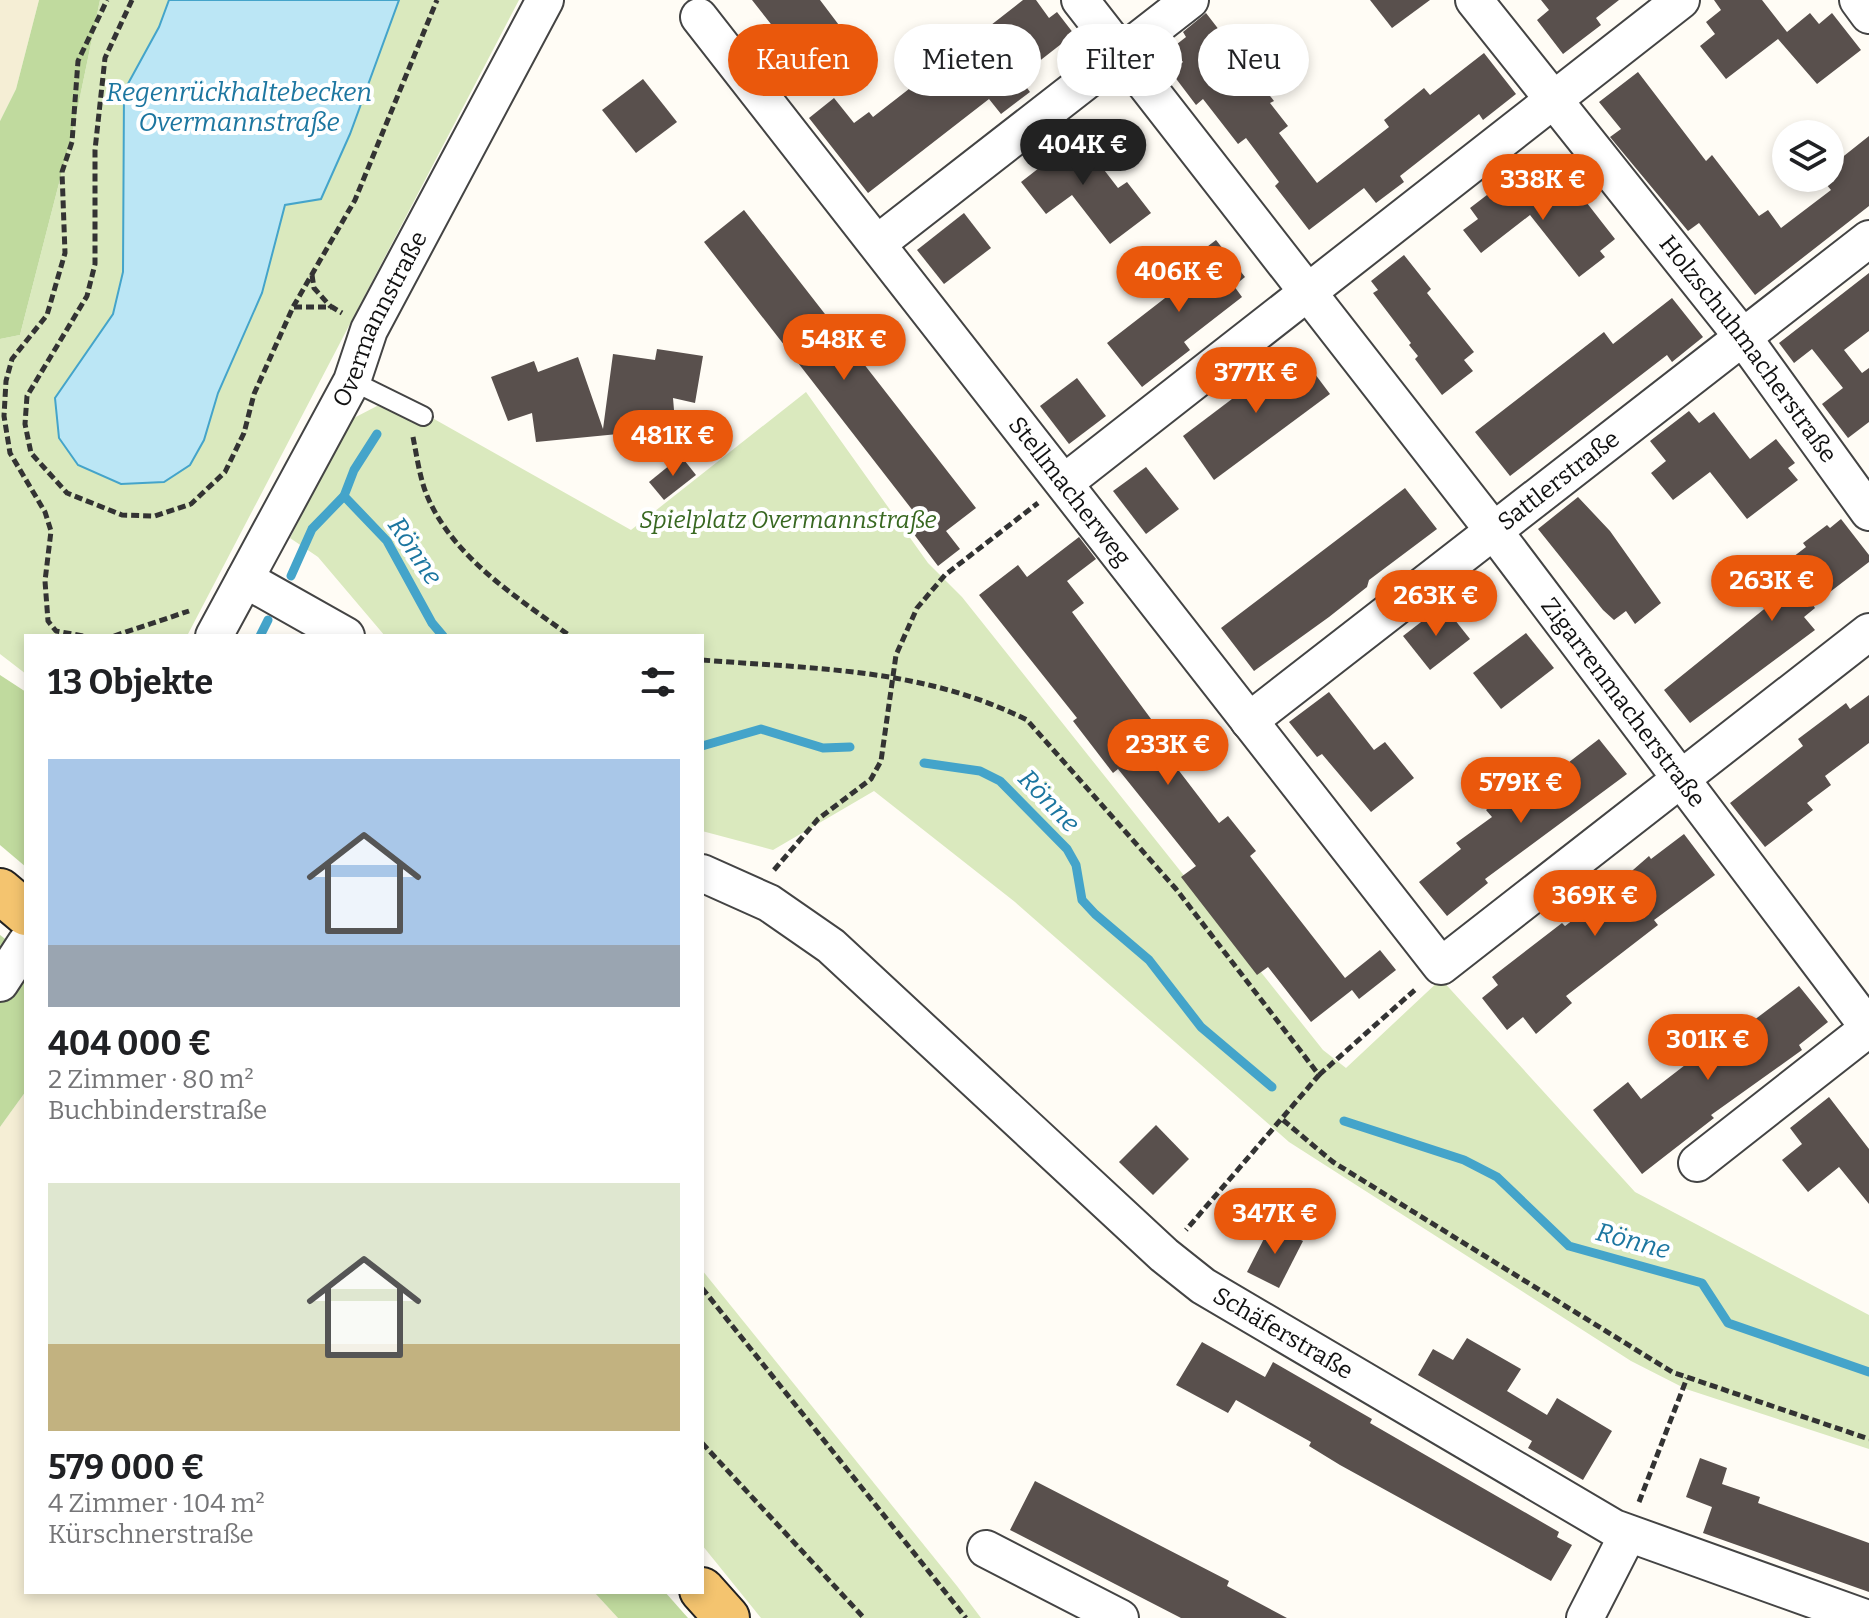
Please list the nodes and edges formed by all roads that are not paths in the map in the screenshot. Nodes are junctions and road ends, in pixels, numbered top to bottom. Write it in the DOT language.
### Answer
graph roads {
  1 [pos="545,0"];
  2 [pos="1080,0"];
  3 [pos="1190,0"];
  4 [pos="1474,0"];
  5 [pos="1681,0"];
  6 [pos="1858,0"];
  7 [pos="1869,15"];
  8 [pos="699,17"];
  9 [pos="1099,24"];
  10 [pos="1159,24"];
  11 [pos="1066,96"];
  12 [pos="1154,96"];
  13 [pos="1553,99"];
  14 [pos="1869,239"];
  15 [pos="878,243"];
  16 [pos="1307,292"];
  17 [pos="1742,336"];
  18 [pos="352,381"];
  19 [pos="419,414"];
  20 [pos="1064,483"];
  21 [pos="1869,512"];
  22 [pos="1493,530"];
  23 [pos="245,579"];
  24 [pos="219,628"];
  25 [pos="1869,632"];
  26 [pos="342,634"];
  27 [pos="1249,721"];
  28 [pos="1683,777"];
  29 [pos="704,874"];
  30 [pos="0,891"];
  31 [pos="24,911"];
  32 [pos="1869,1028"];
  33 [pos="1697,1163"];
  34 [pos="1628,1534"];
  35 [pos="986,1549"];
  36 [pos="704,1592"];
  37 [pos="727,1618"];
  38 [pos="1120,1618"];
  39 [pos="1585,1618"];
  40 [pos="1865,1618"];
  1 -- 18 [label="street, Overmannstraße"];
  2 -- 9 [label="street, Zigarrenmacherstraße"];
  3 -- 10 [label="street"];
  4 -- 13 [label="street, Holzschuhmacherstraße"];
  5 -- 13 [label="street"];
  6 -- 7 [label="street"];
  8 -- 15 [label="street, Stellmacherweg"];
  11 -- 15 [label="street"];
  12 -- 16 [label="street, Zigarrenmacherstraße"];
  13 -- 16 [label="street"];
  13 -- 17 [label="street, Holzschuhmacherstraße"];
  14 -- 17 [label="street, Sattlerstraße"];
  15 -- 20 [label="street, Stellmacherweg"];
  16 -- 20 [label="street"];
  16 -- 22 [label="street, Zigarrenmacherstraße"];
  17 -- 21 [label="street, Holzschuhmacherstraße"];
  17 -- 22 [label="street, Sattlerstraße"];
  18 -- 19 [label="lane"];
  18 -- 23 [label="street, Overmannstraße"];
  20 -- 27 [label="street, Stellmacherweg"];
  22 -- 27 [label="street, Sattlerstraße"];
  22 -- 28 [label="street, Zigarrenmacherstraße"];
  23 -- 24 [label="street, Overmannstraße"];
  23 -- 26 [label="street"];
  25 -- 28 [label="street"];
  27 -- 28 [label="street, Stellmacherweg"];
  28 -- 32 [label="street, Zigarrenmacherstraße"];
  29 -- 34 [label="street, Schäferstraße"];
  30 -- 31 [label="main road"];
  32 -- 33 [label="street"];
  34 -- 39 [label="street"];
  34 -- 40 [label="street, Schäferstraße"];
  35 -- 38 [label="street"];
  36 -- 37 [label="main road"];
}
